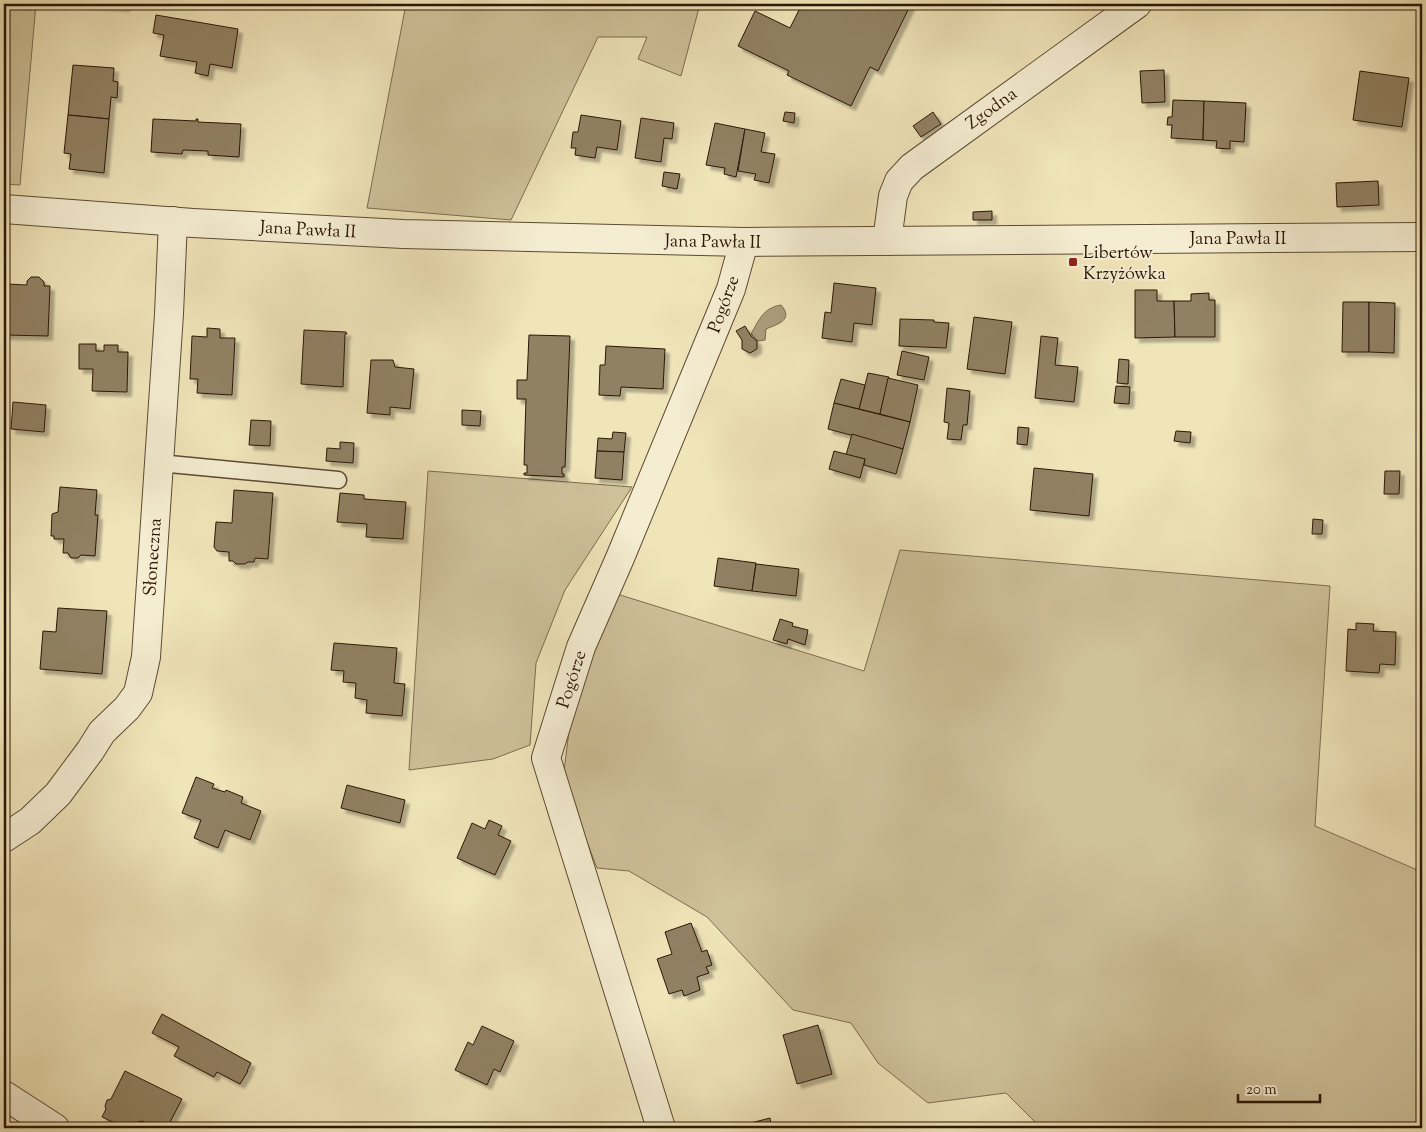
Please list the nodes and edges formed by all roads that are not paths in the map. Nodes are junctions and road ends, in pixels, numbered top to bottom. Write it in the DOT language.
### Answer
graph roads {
  1 [pos="1137,4"];
  2 [pos="4,210"];
  3 [pos="173,221"];
  4 [pos="1422,237"];
  5 [pos="887,241"];
  6 [pos="744,242"];
  7 [pos="159,463"];
  8 [pos="338,480"];
  9 [pos="4,838"];
  10 [pos="4,1095"];
  11 [pos="55,1128"];
  12 [pos="661,1128"];
  1 -- 5 [label="street, Zgodna"];
  2 -- 3 [label="street, Jana Pawła II"];
  3 -- 6 [label="street, Jana Pawła II"];
  3 -- 7 [label="street, Słoneczna"];
  4 -- 5 [label="street, Jana Pawła II"];
  5 -- 6 [label="street, Jana Pawła II"];
  6 -- 12 [label="street, Pogórze"];
  7 -- 8 [label="lane"];
  7 -- 9 [label="street, Słoneczna"];
  10 -- 11 [label="street"];
}
